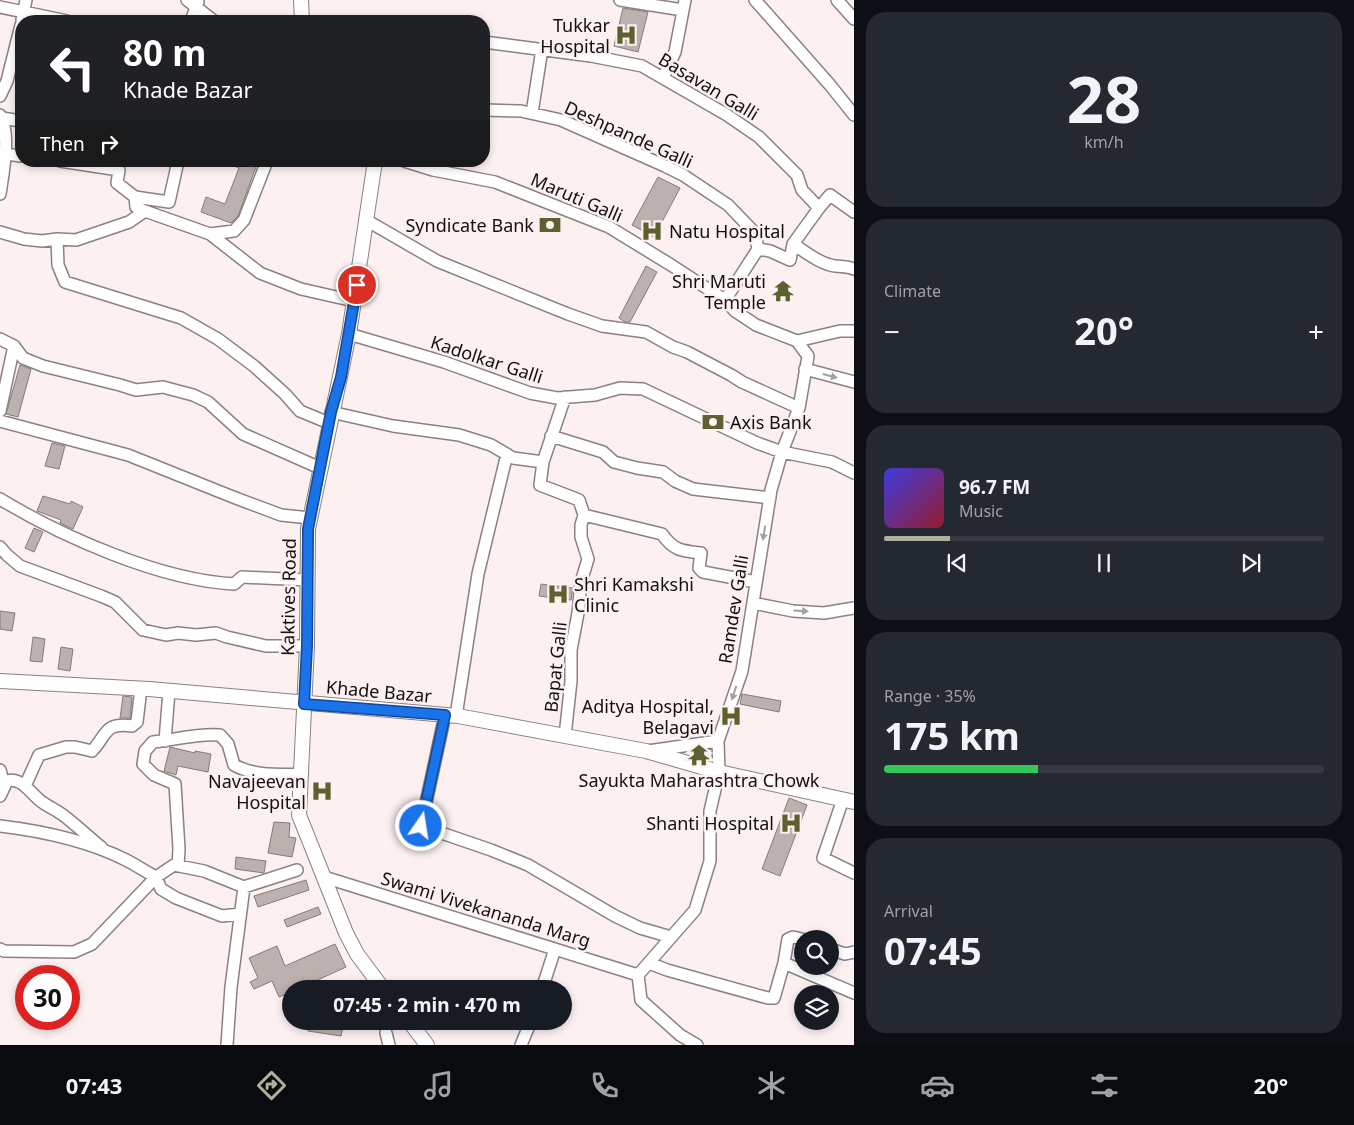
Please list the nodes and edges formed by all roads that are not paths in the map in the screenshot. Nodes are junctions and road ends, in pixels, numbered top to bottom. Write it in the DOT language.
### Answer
graph roads {
  1 [pos="26,0"];
  2 [pos="301,0"];
  3 [pos="620,0"];
  4 [pos="755,0"];
  5 [pos="837,0"];
  6 [pos="194,3"];
  7 [pos="684,5"];
  8 [pos="0,7"];
  9 [pos="18,15"];
  10 [pos="23,15"];
  11 [pos="207,15"];
  12 [pos="302,15"];
  13 [pos="854,19"];
  14 [pos="490,43"];
  15 [pos="15,49"];
  16 [pos="542,49"];
  17 [pos="663,78"];
  18 [pos="0,96"];
  19 [pos="490,110"];
  20 [pos="532,113"];
  21 [pos="854,115"];
  22 [pos="1,116"];
  23 [pos="15,120"];
  24 [pos="6,154"];
  25 [pos="15,155"];
  26 [pos="121,167"];
  27 [pos="177,167"];
  28 [pos="265,167"];
  29 [pos="374,167"];
  30 [pos="423,167"];
  31 [pos="0,194"];
  32 [pos="135,197"];
  33 [pos="819,208"];
  34 [pos="145,211"];
  35 [pos="854,212"];
  36 [pos="366,220"];
  37 [pos="0,232"];
  38 [pos="210,234"];
  39 [pos="57,239"];
  40 [pos="793,244"];
  41 [pos="758,250"];
  42 [pos="854,269"];
  43 [pos="725,300"];
  44 [pos="354,301"];
  45 [pos="854,331"];
  46 [pos="349,334"];
  47 [pos="0,339"];
  48 [pos="797,341"];
  49 [pos="14,346"];
  50 [pos="805,369"];
  51 [pos="854,382"];
  52 [pos="565,397"];
  53 [pos="799,408"];
  54 [pos="0,411"];
  55 [pos="330,417"];
  56 [pos="0,421"];
  57 [pos="551,436"];
  58 [pos="782,452"];
  59 [pos="507,454"];
  60 [pos="543,462"];
  61 [pos="320,468"];
  62 [pos="854,473"];
  63 [pos="770,498"];
  64 [pos="0,500"];
  65 [pos="584,515"];
  66 [pos="310,518"];
  67 [pos="0,547"];
  68 [pos="307,580"];
  69 [pos="756,582"];
  70 [pos="753,603"];
  71 [pos="854,608"];
  72 [pos="307,646"];
  73 [pos="0,681"];
  74 [pos="141,688"];
  75 [pos="169,691"];
  76 [pos="304,704"];
  77 [pos="450,716"];
  78 [pos="565,736"];
  79 [pos="166,741"];
  80 [pos="718,741"];
  81 [pos="646,751"];
  82 [pos="0,770"];
  83 [pos="719,772"];
  84 [pos="302,774"];
  85 [pos="4,784"];
  86 [pos="25,786"];
  87 [pos="0,796"];
  88 [pos="849,800"];
  89 [pos="0,826"];
  90 [pos="106,852"];
  91 [pos="178,866"];
  92 [pos="297,870"];
  93 [pos="854,873"];
  94 [pos="156,877"];
  95 [pos="324,877"];
  96 [pos="244,888"];
  97 [pos="240,914"];
  98 [pos="671,937"];
  99 [pos="794,937"];
  100 [pos="0,949"];
  101 [pos="555,949"];
  102 [pos="839,952"];
  103 [pos="854,952"];
  104 [pos="649,963"];
  105 [pos="784,963"];
  106 [pos="638,975"];
  107 [pos="376,980"];
  108 [pos="545,980"];
  109 [pos="854,992"];
  110 [pos="416,1030"];
  111 [pos="528,1030"];
  112 [pos="386,1033"];
  113 [pos="679,1040"];
  114 [pos="227,1045"];
  115 [pos="389,1045"];
  116 [pos="427,1045"];
  117 [pos="522,1045"];
  118 [pos="696,1045"];
  1 -- 10 [label="street"];
  2 -- 12 [label="main road"];
  3 -- 7 [label="street"];
  4 -- 21 [label="street"];
  5 -- 13 [label="street"];
  6 -- 11 [label="street"];
  7 -- 17 [label="street"];
  8 -- 9 [label="street"];
  14 -- 16 [label="street, Basavan Galli"];
  15 -- 18 [label="street"];
  16 -- 17 [label="street, Basavan Galli"];
  16 -- 20 [label="street"];
  17 -- 33 [label="street, Basavan Galli"];
  19 -- 20 [label="street, Deshpande Galli"];
  20 -- 41 [label="street, Deshpande Galli"];
  22 -- 23 [label="street"];
  22 -- 24 [label="street"];
  24 -- 25 [label="street"];
  24 -- 31 [label="street"];
  26 -- 32 [label="street"];
  27 -- 32 [label="street"];
  28 -- 38 [label="street"];
  29 -- 36 [label="main road, Kaktives Road"];
  30 -- 43 [label="street, Maruti Galli"];
  32 -- 34 [label="street"];
  33 -- 35 [label="street"];
  33 -- 40 [label="street"];
  34 -- 38 [label="street"];
  34 -- 39 [label="street"];
  36 -- 44 [label="main road, Kaktives Road"];
  36 -- 53 [label="street"];
  37 -- 39 [label="street"];
  38 -- 44 [label="street"];
  39 -- 55 [label="street"];
  40 -- 41 [label="street"];
  40 -- 42 [label="street"];
  41 -- 43 [label="street"];
  43 -- 48 [label="street, Maruti Galli"];
  44 -- 46 [label="main road, Kaktives Road"];
  45 -- 48 [label="street"];
  46 -- 52 [label="street, Kadolkar Galli"];
  46 -- 55 [label="main road, Kaktives Road"];
  47 -- 49 [label="street"];
  48 -- 50 [label="street"];
  49 -- 54 [label="street"];
  49 -- 61 [label="street"];
  50 -- 51 [label="street, one-way"];
  50 -- 53 [label="street, Ramdev Galli"];
  52 -- 57 [label="street"];
  52 -- 58 [label="street, Kadolkar Galli"];
  53 -- 58 [label="street, Ramdev Galli"];
  55 -- 59 [label="street"];
  55 -- 61 [label="main road, Kaktives Road"];
  56 -- 66 [label="street"];
  57 -- 60 [label="street"];
  57 -- 63 [label="street"];
  58 -- 62 [label="street, Kadolkar Galli"];
  58 -- 63 [label="street, Ramdev Galli"];
  59 -- 60 [label="street"];
  59 -- 77 [label="street"];
  60 -- 65 [label="street"];
  61 -- 66 [label="main road, Kaktives Road"];
  63 -- 69 [label="street, Ramdev Galli, one-way"];
  64 -- 68 [label="street"];
  65 -- 69 [label="street"];
  65 -- 78 [label="street, Bapat Galli"];
  66 -- 68 [label="main road, Kaktives Road"];
  67 -- 72 [label="street"];
  68 -- 72 [label="main road, Kaktives Road"];
  69 -- 70 [label="street, Ramdev Galli"];
  70 -- 71 [label="street, one-way"];
  70 -- 80 [label="street, Ramdev Galli, one-way"];
  72 -- 76 [label="main road, Kaktives Road"];
  73 -- 74 [label="main road, Khade Bazar"];
  74 -- 75 [label="main road, Khade Bazar"];
  74 -- 86 [label="street"];
  75 -- 76 [label="main road, Khade Bazar"];
  75 -- 79 [label="street"];
  76 -- 77 [label="main road, Khade Bazar"];
  76 -- 84 [label="main road, Kaktives Road"];
  77 -- 78 [label="main road, Khade Bazar"];
  77 -- 98 [label="street"];
  78 -- 81 [label="main road, Khade Bazar"];
  79 -- 84 [label="street"];
  79 -- 91 [label="street"];
  80 -- 81 [label="street"];
  80 -- 83 [label="street, Ramdev Galli"];
  81 -- 83 [label="main road, Khade Bazar"];
  82 -- 85 [label="street"];
  83 -- 88 [label="main road, Khade Bazar"];
  83 -- 98 [label="street, Ramdev Galli"];
  84 -- 95 [label="main road, Kaktives Road"];
  85 -- 86 [label="street"];
  85 -- 87 [label="street"];
  86 -- 90 [label="street"];
  88 -- 93 [label="street"];
  89 -- 90 [label="street"];
  90 -- 94 [label="street"];
  91 -- 94 [label="street"];
  91 -- 96 [label="street"];
  92 -- 96 [label="street"];
  94 -- 97 [label="street"];
  94 -- 100 [label="street"];
  95 -- 101 [label="street, Swami Vivekananda Marg"];
  95 -- 107 [label="main road, Kaktives Road"];
  96 -- 97 [label="street"];
  97 -- 114 [label="street"];
  98 -- 104 [label="street, Ramdev Galli"];
  99 -- 105 [label="street"];
  101 -- 106 [label="street, Swami Vivekananda Marg"];
  101 -- 108 [label="street"];
  102 -- 103 [label="street"];
  104 -- 105 [label="street"];
  104 -- 106 [label="street, Ramdev Galli"];
  105 -- 109 [label="street"];
  106 -- 113 [label="street"];
  110 -- 116 [label="main road"];
  111 -- 117 [label="street"];
  112 -- 115 [label="street"];
  113 -- 118 [label="street"];
}
